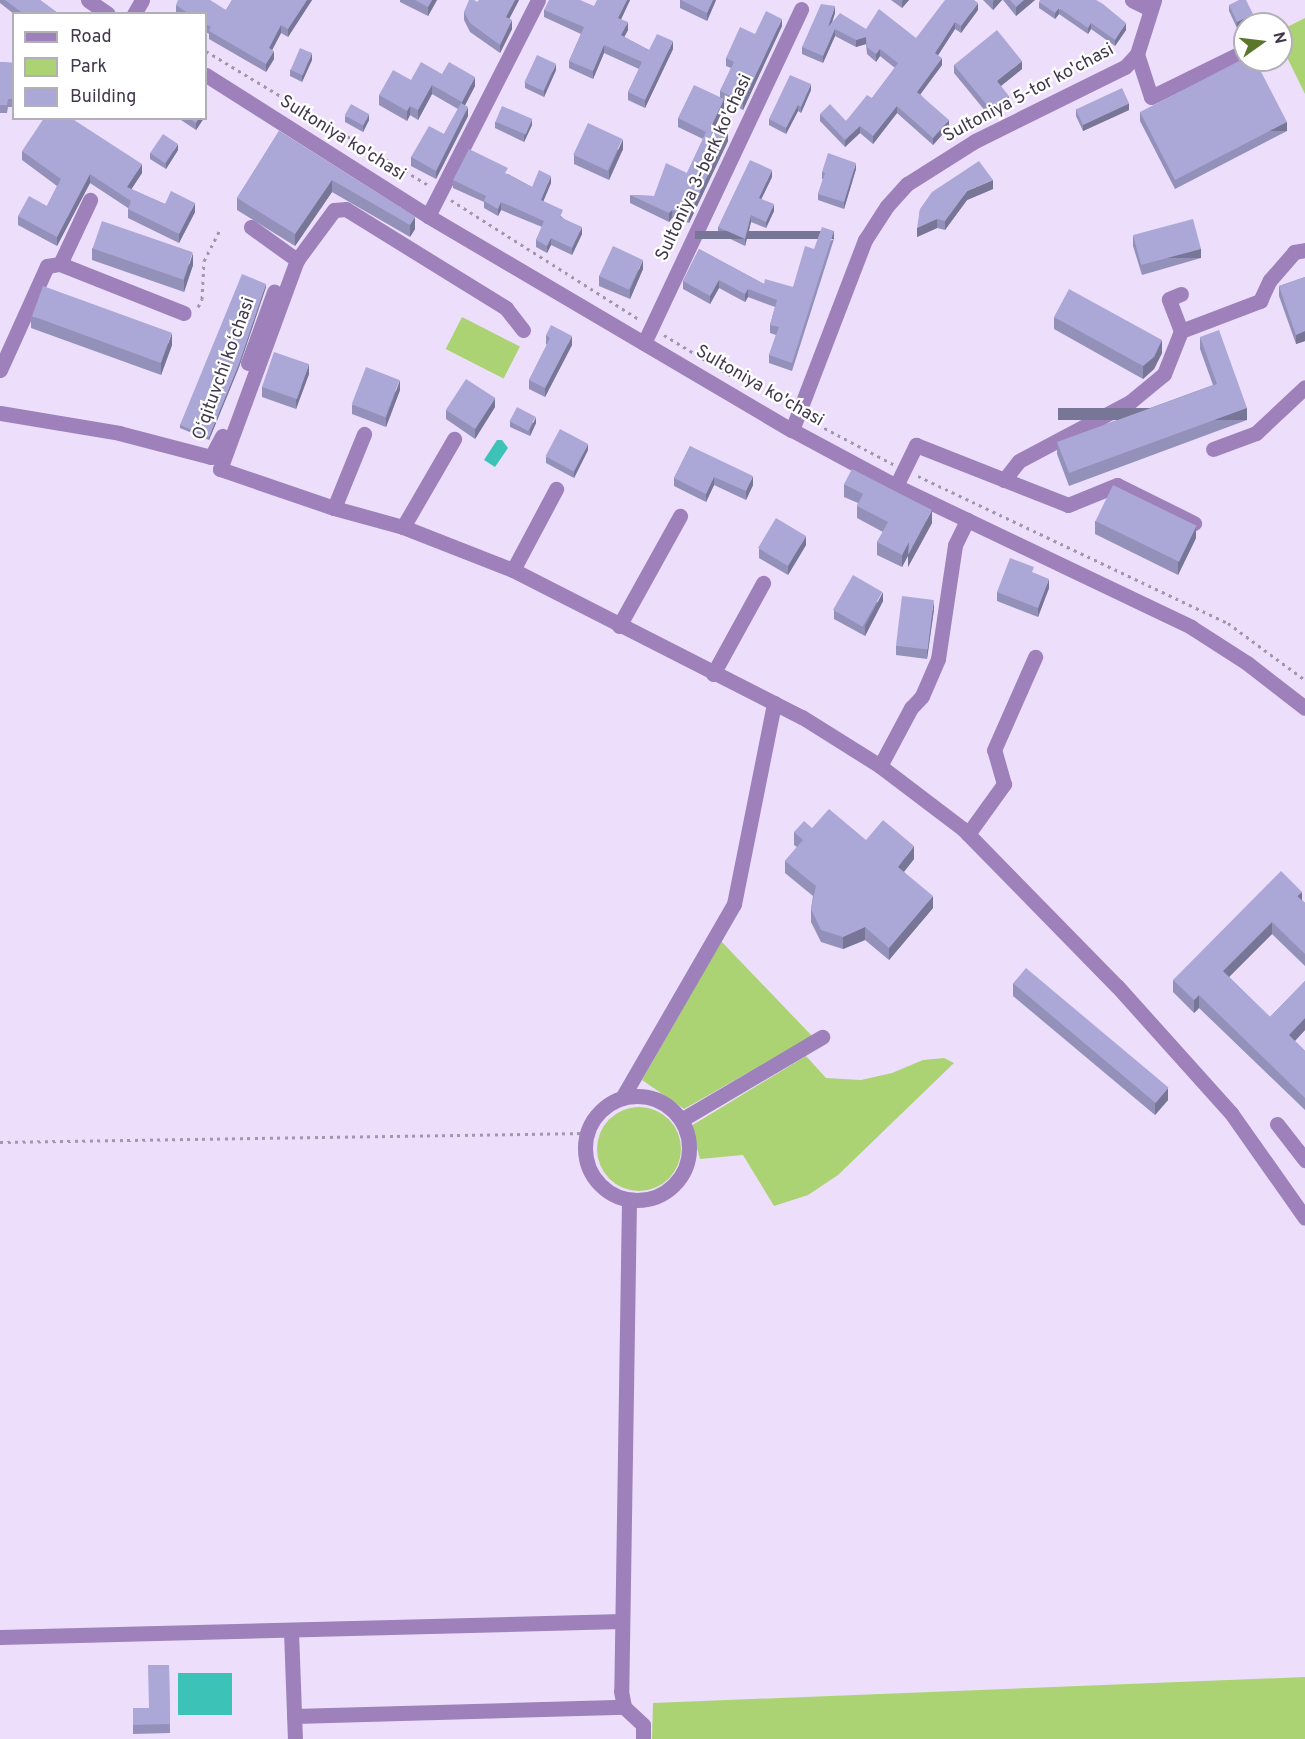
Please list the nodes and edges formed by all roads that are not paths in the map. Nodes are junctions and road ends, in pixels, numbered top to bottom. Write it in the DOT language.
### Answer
graph roads {
  1 [pos="88,0"];
  2 [pos="538,0"];
  3 [pos="1132,0"];
  4 [pos="1152,5"];
  5 [pos="801,9"];
  6 [pos="105,12"];
  7 [pos="1137,54"];
  8 [pos="1233,57"];
  9 [pos="207,76"];
  10 [pos="90,200"];
  11 [pos="428,216"];
  12 [pos="251,227"];
  13 [pos="1305,250"];
  14 [pos="297,260"];
  15 [pos="60,264"];
  16 [pos="274,292"];
  17 [pos="1181,294"];
  18 [pos="184,313"];
  19 [pos="523,330"];
  20 [pos="1180,331"];
  21 [pos="644,343"];
  22 [pos="0,370"];
  23 [pos="1305,387"];
  24 [pos="0,413"];
  25 [pos="792,430"];
  26 [pos="364,434"];
  27 [pos="454,439"];
  28 [pos="1214,449"];
  29 [pos="1004,480"];
  30 [pos="896,486"];
  31 [pos="556,489"];
  32 [pos="334,508"];
  33 [pos="680,516"];
  34 [pos="967,520"];
  35 [pos="1194,523"];
  36 [pos="403,527"];
  37 [pos="513,570"];
  38 [pos="763,583"];
  39 [pos="619,626"];
  40 [pos="1035,657"];
  41 [pos="713,674"];
  42 [pos="774,703"];
  43 [pos="1305,708"];
  44 [pos="880,766"];
  45 [pos="968,834"];
  46 [pos="822,1037"];
  47 [pos="622,1098"];
  48 [pos="681,1120"];
  49 [pos="1277,1124"];
  50 [pos="1305,1160"];
  51 [pos="629,1200"];
  52 [pos="1305,1218"];
  53 [pos="622,1621"];
  54 [pos="291,1631"];
  55 [pos="0,1637"];
  56 [pos="624,1707"];
  57 [pos="294,1716"];
  58 [pos="294,1739"];
  59 [pos="643,1739"];
  1 -- 6 [label="street"];
  2 -- 11 [label="street"];
  3 -- 4 [label="street"];
  4 -- 7 [label="street, Sultoniya 5-tor ko'chasi"];
  5 -- 21 [label="street, Sultoniya 3-berk ko'chasi"];
  7 -- 8 [label="street"];
  7 -- 25 [label="street, Sultoniya 5-tor ko'chasi"];
  9 -- 11 [label="street, Sultoniya ko'chasi"];
  10 -- 15 [label="street"];
  11 -- 21 [label="street, Sultoniya ko'chasi"];
  12 -- 14 [label="street"];
  13 -- 20 [label="street"];
  14 -- 19 [label="street"];
  14 -- 32 [label="street"];
  15 -- 18 [label="street"];
  15 -- 22 [label="street"];
  16 -- 24 [label="street, Oʻqituvchi koʻchasi"];
  17 -- 20 [label="street"];
  20 -- 29 [label="street"];
  21 -- 25 [label="street, Sultoniya ko'chasi"];
  23 -- 28 [label="street"];
  25 -- 30 [label="street, Sultoniya ko'chasi"];
  26 -- 32 [label="street"];
  27 -- 36 [label="street"];
  29 -- 30 [label="street"];
  29 -- 35 [label="street"];
  30 -- 34 [label="street, Sultoniya ko'chasi"];
  31 -- 37 [label="street"];
  32 -- 36 [label="street"];
  33 -- 39 [label="street"];
  34 -- 43 [label="street, Sultoniya ko'chasi"];
  34 -- 44 [label="street"];
  36 -- 37 [label="street"];
  37 -- 39 [label="street"];
  38 -- 41 [label="street"];
  39 -- 41 [label="street"];
  40 -- 45 [label="street"];
  41 -- 42 [label="street"];
  42 -- 44 [label="street"];
  42 -- 47 [label="street"];
  44 -- 45 [label="street"];
  45 -- 52 [label="street"];
  46 -- 48 [label="street"];
  47 -- 48 [label="street"];
  47 -- 51 [label="street"];
  48 -- 51 [label="street"];
  49 -- 50 [label="street"];
  51 -- 53 [label="street"];
  53 -- 54 [label="street"];
  53 -- 56 [label="street"];
  54 -- 55 [label="street"];
  54 -- 57 [label="street"];
  56 -- 57 [label="street"];
  56 -- 59 [label="street"];
  57 -- 58 [label="street"];
}
